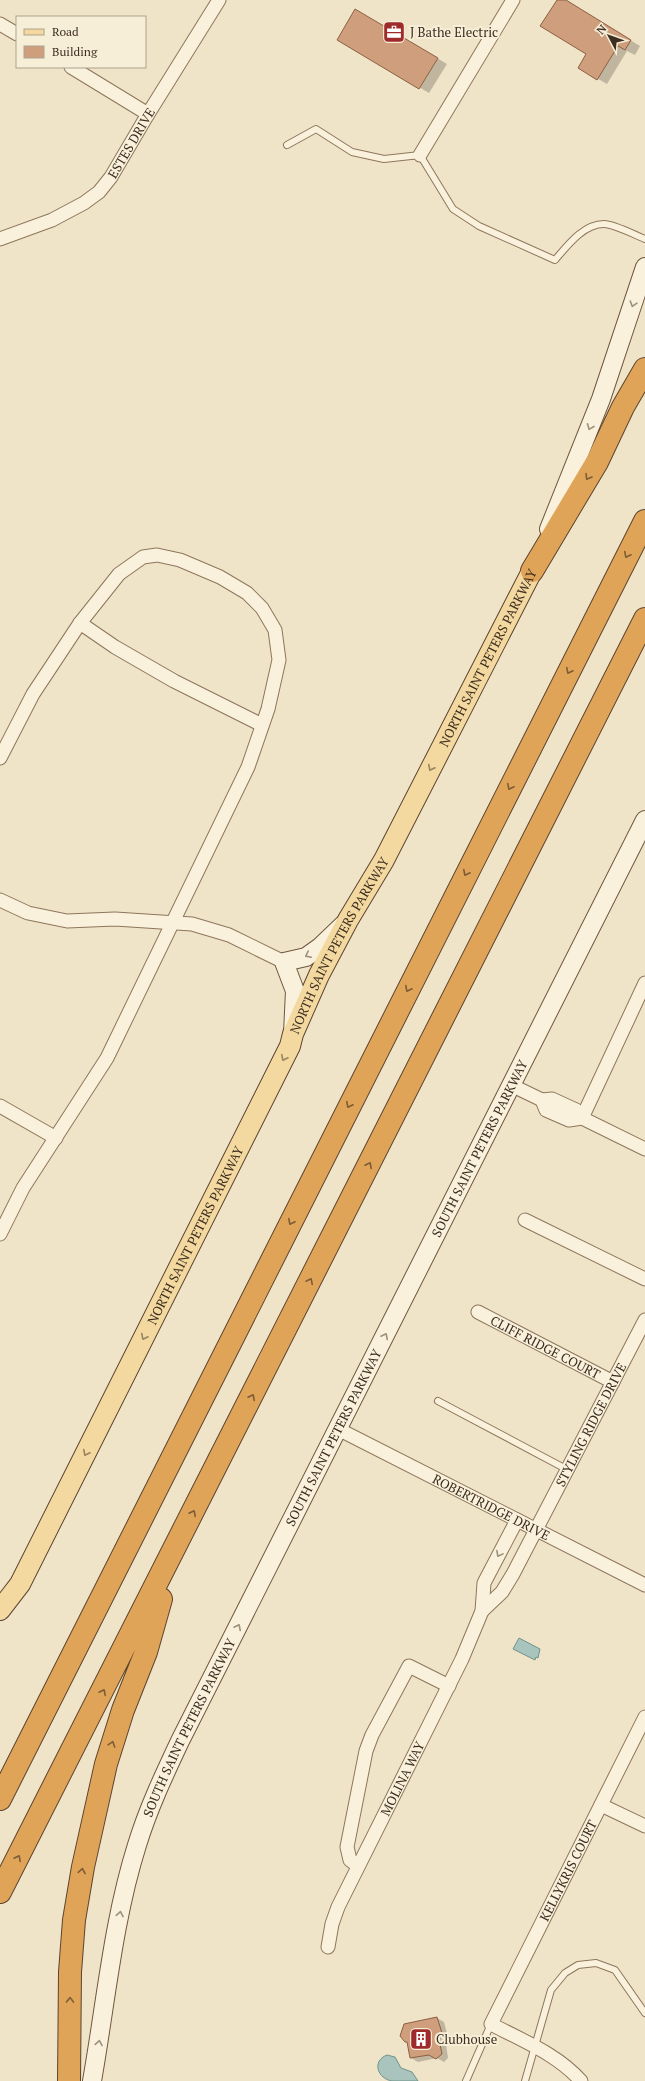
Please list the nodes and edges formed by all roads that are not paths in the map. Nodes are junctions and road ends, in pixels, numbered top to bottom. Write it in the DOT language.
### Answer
graph roads {
  1 [pos="219,0"];
  2 [pos="513,0"];
  3 [pos="0,24"];
  4 [pos="16,33"];
  5 [pos="73,68"];
  6 [pos="148,114"];
  7 [pos="287,145"];
  8 [pos="420,155"];
  9 [pos="0,239"];
  10 [pos="645,239"];
  11 [pos="645,267"];
  12 [pos="645,368"];
  13 [pos="645,521"];
  14 [pos="532,571"];
  15 [pos="645,619"];
  16 [pos="80,623"];
  17 [pos="645,649"];
  18 [pos="594,720"];
  19 [pos="262,725"];
  20 [pos="0,758"];
  21 [pos="645,820"];
  22 [pos="0,900"];
  23 [pos="348,920"];
  24 [pos="174,923"];
  25 [pos="284,962"];
  26 [pos="645,983"];
  27 [pos="293,1034"];
  28 [pos="511,1085"];
  29 [pos="0,1106"];
  30 [pos="582,1118"];
  31 [pos="56,1138"];
  32 [pos="645,1149"];
  33 [pos="525,1220"];
  34 [pos="0,1234"];
  35 [pos="645,1280"];
  36 [pos="478,1312"];
  37 [pos="645,1320"];
  38 [pos="613,1382"];
  39 [pos="438,1401"];
  40 [pos="338,1429"];
  41 [pos="568,1470"];
  42 [pos="517,1520"];
  43 [pos="536,1529"];
  44 [pos="176,1548"];
  45 [pos="645,1586"];
  46 [pos="0,1610"];
  47 [pos="482,1610"];
  48 [pos="449,1686"];
  49 [pos="645,1717"];
  50 [pos="0,1799"];
  51 [pos="601,1805"];
  52 [pos="645,1826"];
  53 [pos="358,1866"];
  54 [pos="0,1892"];
  55 [pos="328,1947"];
  56 [pos="645,2013"];
  57 [pos="491,2024"];
  58 [pos="536,2048"];
  59 [pos="69,2081"];
  60 [pos="92,2081"];
  61 [pos="466,2081"];
  62 [pos="525,2081"];
  63 [pos="581,2081"];
  1 -- 6 [label="street, ESTES DRIVE"];
  2 -- 8 [label="street"];
  3 -- 4 [label="street"];
  5 -- 6 [label="street"];
  6 -- 9 [label="street, ESTES DRIVE"];
  7 -- 8 [label="lane"];
  8 -- 10 [label="lane"];
  11 -- 14 [label="main road, NORTH SAINT PETERS PARKWAY, one-way"];
  12 -- 14 [label="highway, one-way"];
  13 -- 50 [label="highway, one-way"];
  14 -- 23 [label="main road, NORTH SAINT PETERS PARKWAY, one-way"];
  15 -- 18 [label="highway"];
  16 -- 19 [label="street"];
  16 -- 19 [label="street"];
  16 -- 20 [label="street"];
  17 -- 18 [label="highway"];
  44 -- 18 [label="highway, one-way"];
  19 -- 24 [label="street"];
  21 -- 28 [label="main road, SOUTH SAINT PETERS PARKWAY"];
  22 -- 24 [label="street"];
  23 -- 25 [label="main road, one-way"];
  23 -- 27 [label="main road, NORTH SAINT PETERS PARKWAY"];
  24 -- 25 [label="street"];
  24 -- 31 [label="street"];
  25 -- 27 [label="main road"];
  26 -- 30 [label="street"];
  27 -- 46 [label="main road, NORTH SAINT PETERS PARKWAY, one-way"];
  28 -- 30 [label="street"];
  40 -- 28 [label="main road, SOUTH SAINT PETERS PARKWAY, one-way"];
  29 -- 31 [label="street"];
  30 -- 32 [label="street"];
  31 -- 34 [label="street"];
  33 -- 35 [label="street"];
  36 -- 38 [label="street, CLIFF RIDGE COURT"];
  37 -- 38 [label="street, STYLING RIDGE DRIVE"];
  38 -- 41 [label="street, STYLING RIDGE DRIVE"];
  39 -- 41 [label="lane"];
  40 -- 42 [label="street, ROBERTRIDGE DRIVE"];
  60 -- 40 [label="main road, SOUTH SAINT PETERS PARKWAY, one-way"];
  41 -- 43 [label="street, STYLING RIDGE DRIVE"];
  42 -- 43 [label="street, ROBERTRIDGE DRIVE"];
  42 -- 47 [label="street, MOLINA WAY, one-way"];
  43 -- 45 [label="street, ROBERTRIDGE DRIVE"];
  43 -- 47 [label="street, MOLINA WAY"];
  54 -- 44 [label="highway, one-way"];
  59 -- 44 [label="highway, one-way"];
  47 -- 48 [label="street, MOLINA WAY"];
  48 -- 53 [label="street, MOLINA WAY"];
  48 -- 53 [label="street"];
  49 -- 51 [label="street, KELLYKRIS COURT"];
  51 -- 52 [label="street"];
  51 -- 57 [label="street, KELLYKRIS COURT"];
  53 -- 55 [label="street, MOLINA WAY"];
  56 -- 58 [label="lane"];
  57 -- 58 [label="street"];
  57 -- 61 [label="lane"];
  58 -- 62 [label="lane"];
  58 -- 63 [label="street"];
}
